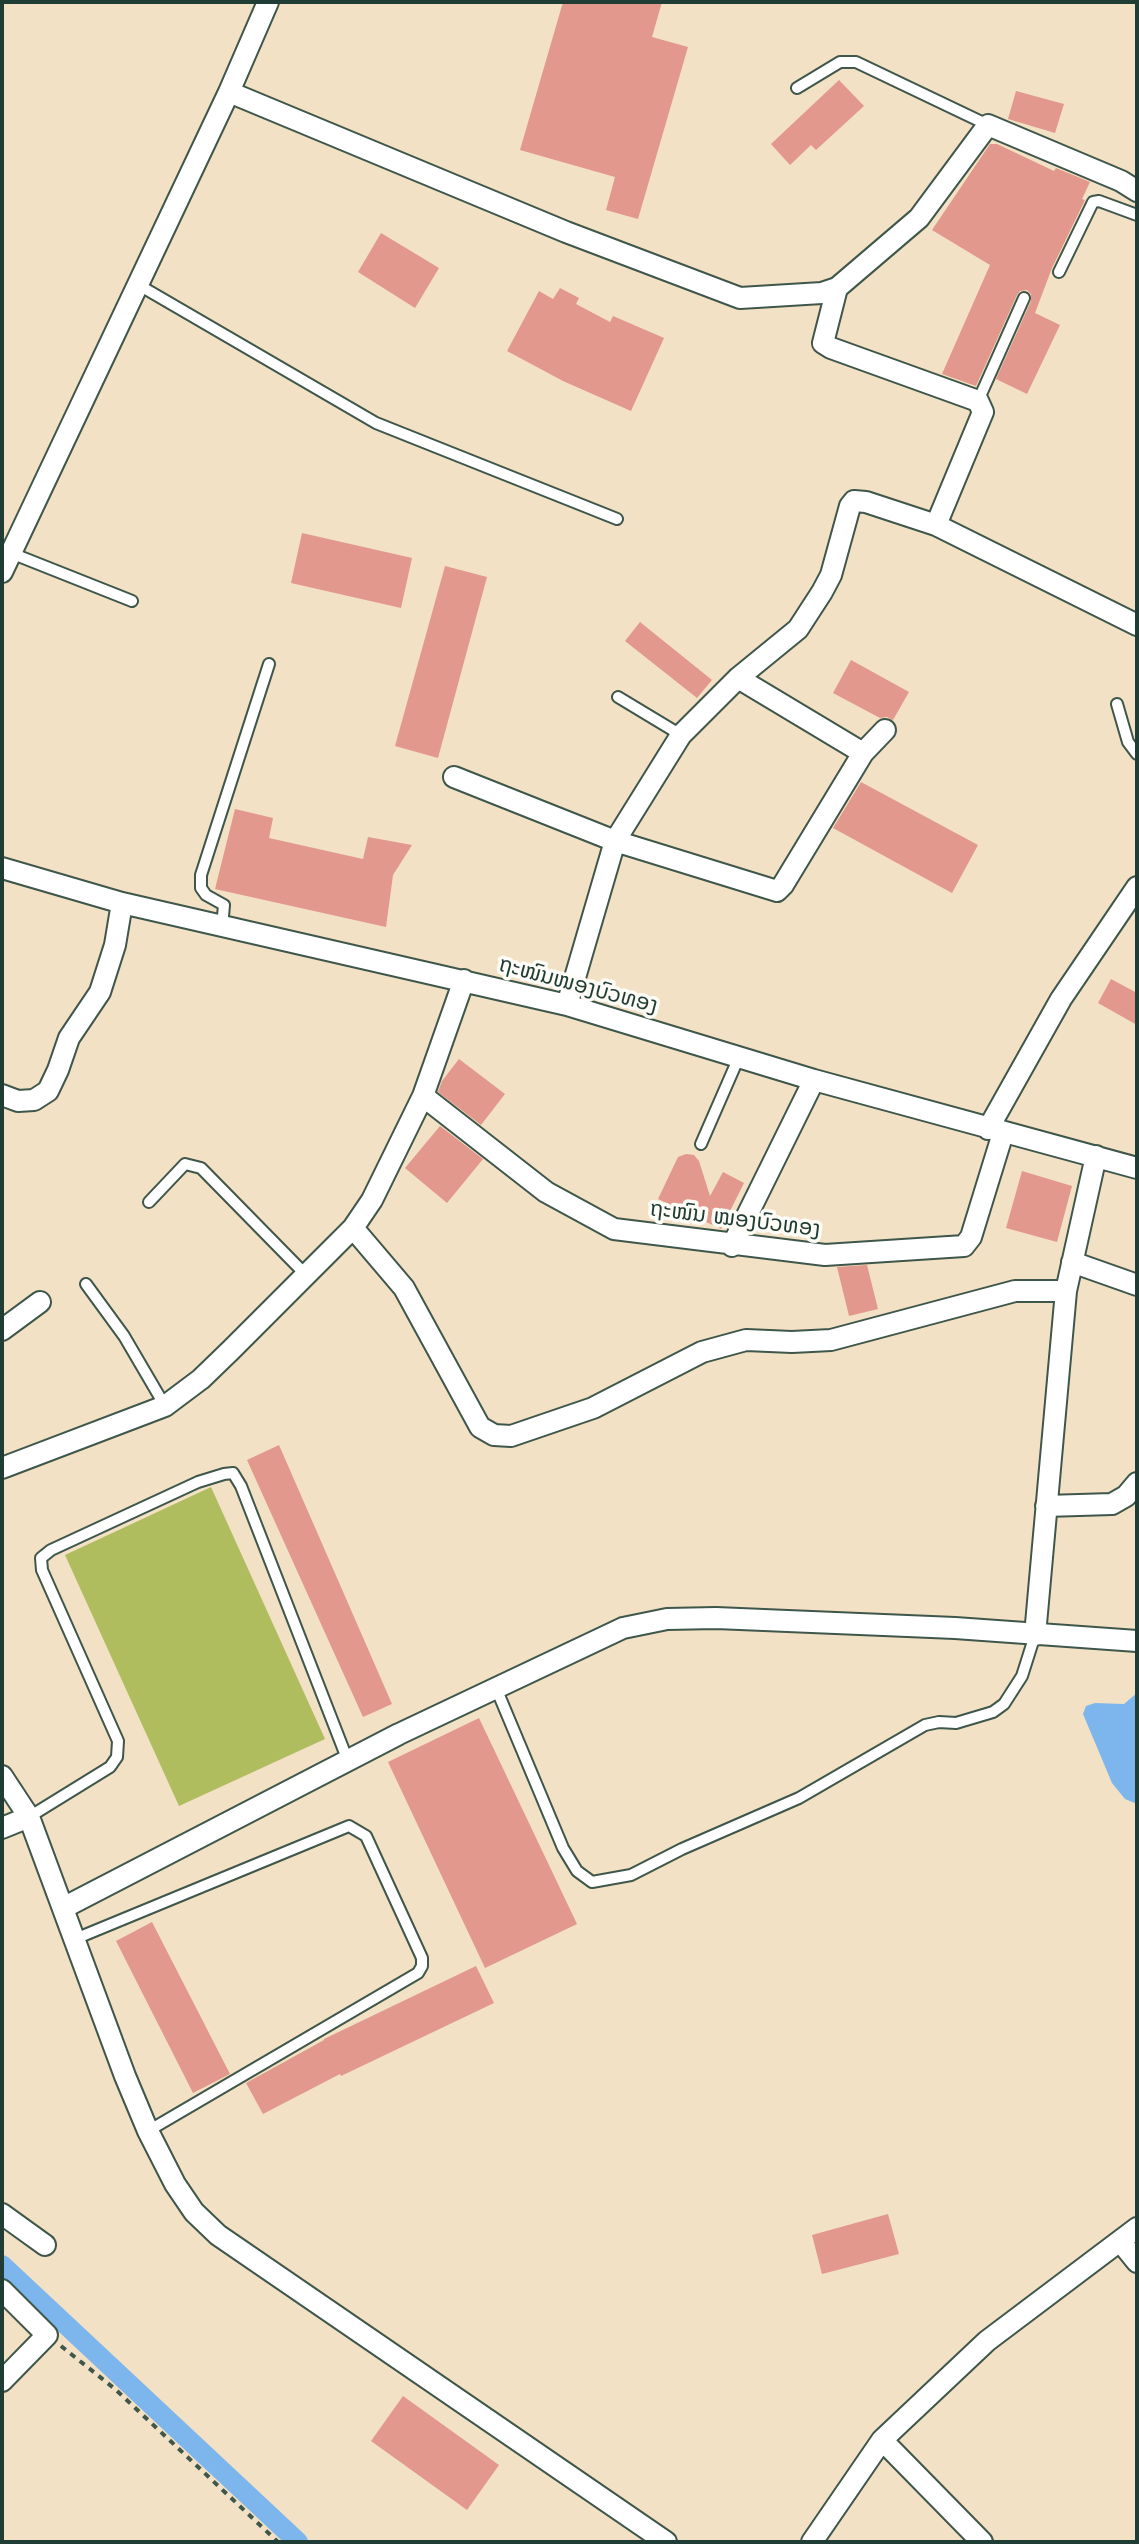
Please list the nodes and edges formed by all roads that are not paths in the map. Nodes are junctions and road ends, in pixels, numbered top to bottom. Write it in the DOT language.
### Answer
graph roads {
  1 [pos="268,2"];
  2 [pos="797,88"];
  3 [pos="229,92"];
  4 [pos="988,125"];
  5 [pos="1137,191"];
  6 [pos="1137,215"];
  7 [pos="1059,272"];
  8 [pos="137,284"];
  9 [pos="837,288"];
  10 [pos="1024,298"];
  11 [pos="978,401"];
  12 [pos="617,519"];
  13 [pos="936,525"];
  14 [pos="11,553"];
  15 [pos="2,572"];
  16 [pos="132,601"];
  17 [pos="1137,623"];
  18 [pos="269,664"];
  19 [pos="738,678"];
  20 [pos="618,697"];
  21 [pos="1117,704"];
  22 [pos="885,730"];
  23 [pos="681,735"];
  24 [pos="863,753"];
  25 [pos="1137,754"];
  26 [pos="454,777"];
  27 [pos="615,841"];
  28 [pos="2,868"];
  29 [pos="1137,887"];
  30 [pos="122,903"];
  31 [pos="222,927"];
  32 [pos="464,980"];
  33 [pos="567,1005"];
  34 [pos="739,1057"];
  35 [pos="814,1080"];
  36 [pos="2,1095"];
  37 [pos="423,1096"];
  38 [pos="995,1131"];
  39 [pos="701,1144"];
  40 [pos="1096,1156"];
  41 [pos="1137,1168"];
  42 [pos="149,1202"];
  43 [pos="353,1228"];
  44 [pos="732,1246"];
  45 [pos="1072,1262"];
  46 [pos="307,1276"];
  47 [pos="86,1284"];
  48 [pos="1137,1285"];
  49 [pos="1066,1291"];
  50 [pos="40,1302"];
  51 [pos="2,1330"];
  52 [pos="165,1406"];
  53 [pos="2,1468"];
  54 [pos="1137,1483"];
  55 [pos="1046,1506"];
  56 [pos="1035,1635"];
  57 [pos="1137,1641"];
  58 [pos="496,1688"];
  59 [pos="348,1761"];
  60 [pos="2,1776"];
  61 [pos="29,1817"];
  62 [pos="2,1828"];
  63 [pos="63,1908"];
  64 [pos="75,1939"];
  65 [pos="148,2131"];
  66 [pos="2,2214"];
  67 [pos="1137,2228"];
  68 [pos="1120,2241"];
  69 [pos="45,2245"];
  70 [pos="1137,2262"];
  71 [pos="2,2290"];
  72 [pos="2,2381"];
  73 [pos="882,2440"];
  74 [pos="666,2542"];
  75 [pos="812,2542"];
  76 [pos="982,2542"];
  1 -- 3 [label="street"];
  2 -- 4 [label="lane"];
  3 -- 8 [label="street"];
  3 -- 9 [label="street"];
  4 -- 5 [label="street"];
  4 -- 9 [label="street"];
  6 -- 7 [label="lane"];
  8 -- 12 [label="lane"];
  8 -- 14 [label="street"];
  9 -- 11 [label="street"];
  10 -- 11 [label="lane"];
  11 -- 13 [label="street"];
  13 -- 17 [label="street"];
  13 -- 19 [label="street"];
  14 -- 15 [label="street"];
  14 -- 16 [label="lane"];
  18 -- 31 [label="lane"];
  19 -- 23 [label="street"];
  19 -- 24 [label="street"];
  20 -- 23 [label="lane"];
  21 -- 25 [label="lane"];
  22 -- 24 [label="street"];
  23 -- 27 [label="street"];
  24 -- 27 [label="street"];
  26 -- 27 [label="street"];
  27 -- 33 [label="street"];
  28 -- 30 [label="street, ຖະໜົນໜອງບົວທອງ"];
  29 -- 38 [label="street"];
  30 -- 31 [label="street, ຖະໜົນໜອງບົວທອງ"];
  30 -- 36 [label="street"];
  31 -- 32 [label="street, ຖະໜົນໜອງບົວທອງ"];
  32 -- 33 [label="street, ຖະໜົນໜອງບົວທອງ"];
  32 -- 37 [label="street"];
  33 -- 34 [label="street, ຖະໜົນໜອງບົວທອງ"];
  34 -- 35 [label="street, ຖະໜົນໜອງບົວທອງ"];
  34 -- 39 [label="lane"];
  35 -- 38 [label="street, ຖະໜົນໜອງບົວທອງ"];
  35 -- 44 [label="street"];
  37 -- 43 [label="street"];
  37 -- 44 [label="street, ຖະໜົນ ໝອງບົວທອງ"];
  38 -- 40 [label="street, ຖະໜົນໜອງບົວທອງ"];
  38 -- 44 [label="street, ຖະໜົນ ໝອງບົວທອງ"];
  40 -- 41 [label="street, ຖະໜົນໜອງບົວທອງ"];
  40 -- 45 [label="street"];
  42 -- 46 [label="lane"];
  43 -- 46 [label="street"];
  43 -- 49 [label="street"];
  45 -- 48 [label="street"];
  45 -- 49 [label="street"];
  46 -- 52 [label="street"];
  47 -- 52 [label="lane"];
  49 -- 55 [label="street"];
  50 -- 51 [label="street"];
  52 -- 53 [label="street"];
  54 -- 55 [label="street"];
  55 -- 56 [label="street"];
  56 -- 57 [label="street"];
  56 -- 58 [label="street"];
  56 -- 58 [label="lane"];
  58 -- 59 [label="street"];
  59 -- 61 [label="lane"];
  59 -- 63 [label="street"];
  60 -- 61 [label="street"];
  61 -- 62 [label="street"];
  61 -- 63 [label="street"];
  63 -- 64 [label="street"];
  64 -- 65 [label="street"];
  64 -- 65 [label="lane"];
  65 -- 74 [label="street"];
  66 -- 69 [label="street"];
  67 -- 68 [label="street"];
  68 -- 70 [label="street"];
  68 -- 73 [label="street"];
  71 -- 72 [label="street"];
  73 -- 75 [label="street"];
  73 -- 76 [label="street"];
}
